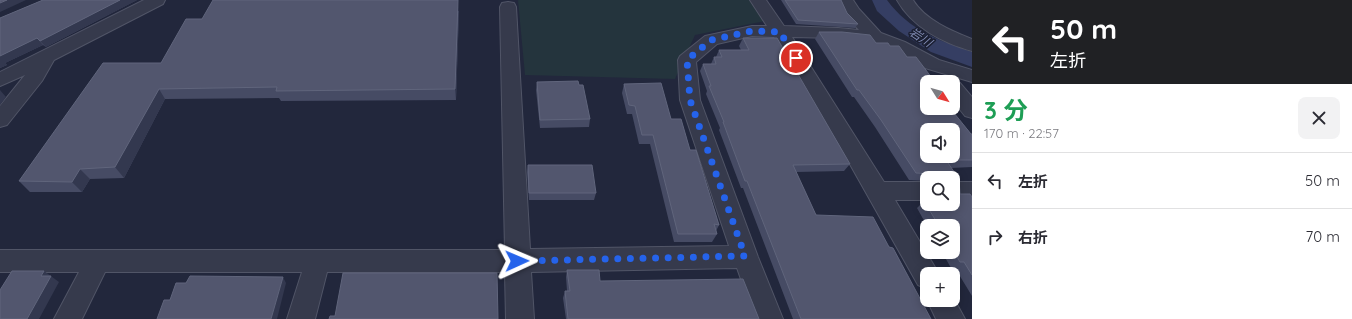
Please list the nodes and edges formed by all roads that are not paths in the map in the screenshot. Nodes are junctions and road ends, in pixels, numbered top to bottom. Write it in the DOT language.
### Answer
graph roads {
  1 [pos="156,0"];
  2 [pos="758,0"];
  3 [pos="845,0"];
  4 [pos="905,0"];
  5 [pos="508,7"];
  6 [pos="780,32"];
  7 [pos="875,37"];
  8 [pos="972,45"];
  9 [pos="47,55"];
  10 [pos="932,64"];
  11 [pos="942,75"];
  12 [pos="972,76"];
  13 [pos="0,80"];
  14 [pos="960,96"];
  15 [pos="972,111"];
  16 [pos="0,120"];
  17 [pos="972,190"];
  18 [pos="877,191"];
  19 [pos="920,191"];
  20 [pos="960,191"];
  21 [pos="745,256"];
  22 [pos="318,260"];
  23 [pos="0,261"];
  24 [pos="98,261"];
  25 [pos="517,261"];
  26 [pos="921,267"];
  27 [pos="944,307"];
  28 [pos="68,319"];
  29 [pos="301,319"];
  30 [pos="520,319"];
  31 [pos="769,319"];
  32 [pos="951,319"];
  1 -- 9 [label="street"];
  2 -- 6 [label="street"];
  3 -- 7 [label="street"];
  4 -- 8 [label="street"];
  5 -- 25 [label="street"];
  6 -- 7 [label="street"];
  6 -- 18 [label="street"];
  6 -- 21 [label="street"];
  7 -- 10 [label="street"];
  9 -- 13 [label="street"];
  9 -- 16 [label="street"];
  10 -- 11 [label="street"];
  10 -- 12 [label="street"];
  14 -- 15 [label="street"];
  17 -- 20 [label="street"];
  18 -- 19 [label="street"];
  18 -- 26 [label="street"];
  21 -- 25 [label="street"];
  21 -- 31 [label="street"];
  22 -- 24 [label="street"];
  22 -- 25 [label="street"];
  22 -- 29 [label="street"];
  23 -- 24 [label="street"];
  24 -- 28 [label="street"];
  25 -- 30 [label="street"];
  27 -- 32 [label="street"];
}
